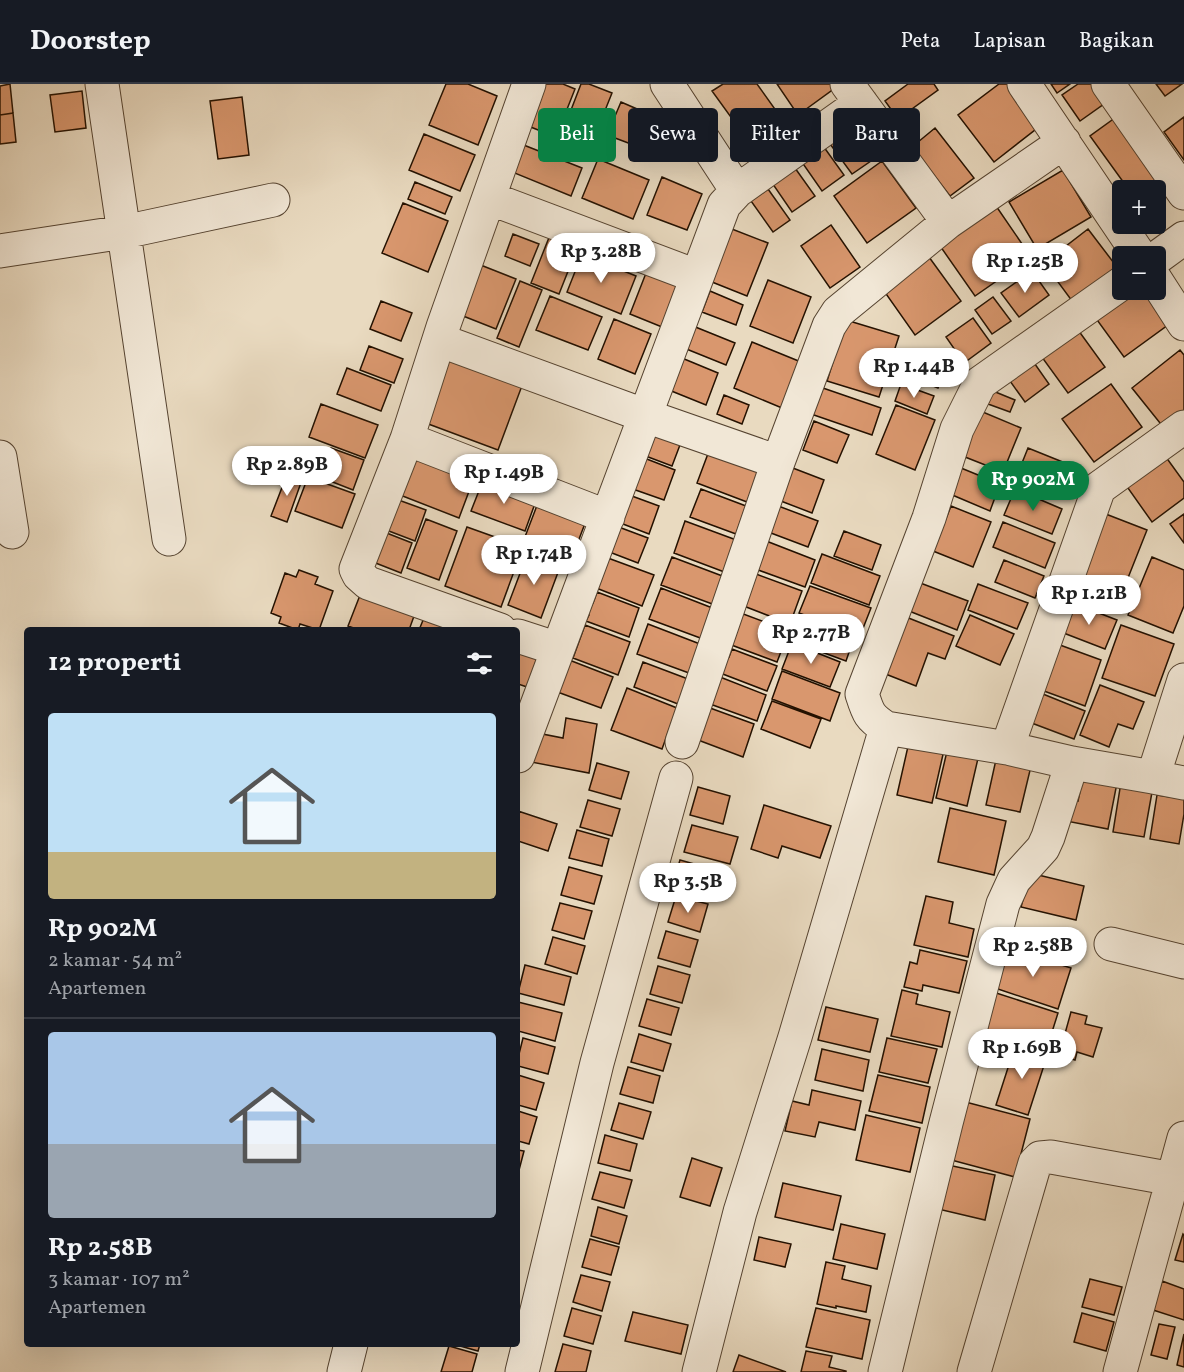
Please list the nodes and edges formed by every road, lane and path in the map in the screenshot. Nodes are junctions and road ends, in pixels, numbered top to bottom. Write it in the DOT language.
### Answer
graph roads {
  1 [pos="102,84"];
  2 [pos="529,84"];
  3 [pos="667,84"];
  4 [pos="1024,84"];
  5 [pos="1115,86"];
  6 [pos="854,93"];
  7 [pos="1064,142"];
  8 [pos="737,191"];
  9 [pos="1184,193"];
  10 [pos="489,198"];
  11 [pos="273,200"];
  12 [pos="948,222"];
  13 [pos="124,232"];
  14 [pos="1184,238"];
  15 [pos="1133,246"];
  16 [pos="0,251"];
  17 [pos="1166,252"];
  18 [pos="696,276"];
  19 [pos="1112,290"];
  20 [pos="1166,296"];
  21 [pos="1184,324"];
  22 [pos="439,340"];
  23 [pos="646,416"];
  24 [pos="1184,427"];
  25 [pos="407,439"];
  26 [pos="0,457"];
  27 [pos="778,462"];
  28 [pos="608,517"];
  29 [pos="12,532"];
  30 [pos="169,539"];
  31 [pos="492,627"];
  32 [pos="520,637"];
  33 [pos="558,649"];
  34 [pos="1184,680"];
  35 [pos="886,728"];
  36 [pos="682,742"];
  37 [pos="1007,748"];
  38 [pos="520,751"];
  39 [pos="1072,763"];
  40 [pos="676,778"];
  41 [pos="1169,780"];
  42 [pos="1111,944"];
  43 [pos="1184,962"];
  44 [pos="1184,1138"];
  45 [pos="1173,1179"];
  46 [pos="350,1347"];
  47 [pos="344,1372"];
  48 [pos="522,1372"];
  49 [pos="699,1372"];
  50 [pos="885,1372"];
  51 [pos="974,1372"];
  52 [pos="1120,1372"];
  1 -- 13 [label="street"];
  2 -- 10 [label="street"];
  3 -- 8 [label="street"];
  4 -- 7 [label="street"];
  5 -- 9 [label="street"];
  6 -- 8 [label="street"];
  6 -- 12 [label="street"];
  7 -- 12 [label="street"];
  7 -- 15 [label="street"];
  8 -- 18 [label="street"];
  10 -- 18 [label="street"];
  10 -- 22 [label="street"];
  11 -- 13 [label="street"];
  12 -- 27 [label="street"];
  13 -- 16 [label="street"];
  13 -- 30 [label="street"];
  14 -- 17 [label="street"];
  18 -- 23 [label="street"];
  19 -- 35 [label="street"];
  20 -- 21 [label="street"];
  22 -- 23 [label="street"];
  22 -- 25 [label="street"];
  23 -- 27 [label="street"];
  23 -- 28 [label="street"];
  24 -- 37 [label="street"];
  25 -- 28 [label="street"];
  25 -- 31 [label="street"];
  26 -- 29 [label="street"];
  27 -- 36 [label="street"];
  28 -- 33 [label="street"];
  32 -- 33 [label="street"];
  33 -- 38 [label="street"];
  34 -- 41 [label="street"];
  35 -- 37 [label="street"];
  35 -- 49 [label="street"];
  37 -- 39 [label="street"];
  39 -- 41 [label="street"];
  39 -- 50 [label="street"];
  40 -- 48 [label="street"];
  42 -- 43 [label="street"];
  44 -- 45 [label="street"];
  45 -- 51 [label="street"];
  45 -- 52 [label="street"];
  46 -- 47 [label="street"];
}
